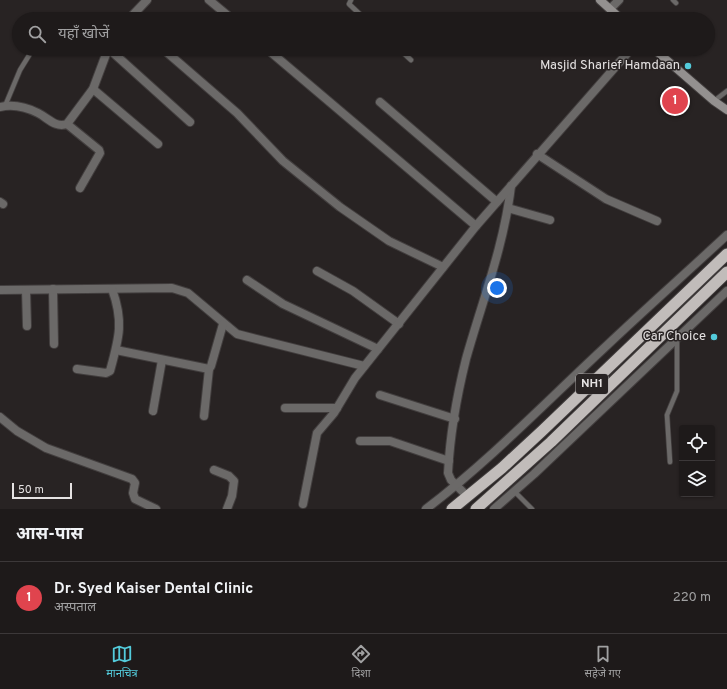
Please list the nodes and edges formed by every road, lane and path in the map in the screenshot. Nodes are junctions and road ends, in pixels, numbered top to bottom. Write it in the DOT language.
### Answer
graph roads {
  1 [pos="147,0"];
  2 [pos="209,0"];
  3 [pos="351,0"];
  4 [pos="600,0"];
  5 [pos="619,0"];
  6 [pos="610,8"];
  7 [pos="136,12"];
  8 [pos="224,12"];
  9 [pos="358,12"];
  10 [pos="614,12"];
  11 [pos="29,56"];
  12 [pos="106,56"];
  13 [pos="117,56"];
  14 [pos="171,56"];
  15 [pos="275,56"];
  16 [pos="407,56"];
  17 [pos="625,56"];
  18 [pos="662,56"];
  19 [pos="411,60"];
  20 [pos="93,89"];
  21 [pos="727,91"];
  22 [pos="714,101"];
  23 [pos="380,102"];
  24 [pos="3,107"];
  25 [pos="724,109"];
  26 [pos="727,117"];
  27 [pos="190,122"];
  28 [pos="67,124"];
  29 [pos="158,144"];
  30 [pos="537,154"];
  31 [pos="511,186"];
  32 [pos="80,188"];
  33 [pos="497,202"];
  34 [pos="508,208"];
  35 [pos="550,220"];
  36 [pos="657,221"];
  37 [pos="476,226"];
  38 [pos="727,236"];
  39 [pos="727,254"];
  40 [pos="443,267"];
  41 [pos="317,271"];
  42 [pos="727,272"];
  43 [pos="247,280"];
  44 [pos="53,289"];
  45 [pos="112,289"];
  46 [pos="0,290"];
  47 [pos="26,290"];
  48 [pos="727,291"];
  49 [pos="223,324"];
  50 [pos="399,324"];
  51 [pos="27,326"];
  52 [pos="677,338"];
  53 [pos="54,344"];
  54 [pos="378,349"];
  55 [pos="116,350"];
  56 [pos="162,360"];
  57 [pos="364,366"];
  58 [pos="77,369"];
  59 [pos="209,369"];
  60 [pos="380,395"];
  61 [pos="285,408"];
  62 [pos="337,408"];
  63 [pos="153,411"];
  64 [pos="204,416"];
  65 [pos="0,418"];
  66 [pos="455,419"];
  67 [pos="542,431"];
  68 [pos="360,440"];
  69 [pos="551,442"];
  70 [pos="449,461"];
  71 [pos="670,462"];
  72 [pos="214,470"];
  73 [pos="456,486"];
  74 [pos="514,491"];
  75 [pos="468,497"];
  76 [pos="303,504"];
  77 [pos="156,509"];
  78 [pos="227,509"];
  79 [pos="426,509"];
  80 [pos="452,509"];
  81 [pos="476,509"];
  82 [pos="494,509"];
  83 [pos="532,509"];
  1 -- 7 [label="street"];
  2 -- 8 [label="street"];
  3 -- 9 [label="lane"];
  4 -- 6 [label="main road"];
  5 -- 6 [label="street"];
  6 -- 10 [label="main road"];
  11 -- 24 [label="lane"];
  12 -- 20 [label="street"];
  13 -- 27 [label="street"];
  14 -- 40 [label="street"];
  15 -- 37 [label="street"];
  16 -- 19 [label="lane"];
  17 -- 30 [label="street"];
  18 -- 22 [label="main road"];
  20 -- 28 [label="street"];
  20 -- 29 [label="street"];
  21 -- 22 [label="lane"];
  22 -- 25 [label="main road"];
  23 -- 33 [label="street"];
  24 -- 28 [label="street"];
  25 -- 26 [label="main road"];
  28 -- 32 [label="street"];
  30 -- 31 [label="street"];
  30 -- 36 [label="street"];
  31 -- 33 [label="street"];
  31 -- 34 [label="street"];
  33 -- 37 [label="street"];
  34 -- 35 [label="street"];
  34 -- 66 [label="street"];
  37 -- 40 [label="street"];
  38 -- 73 [label="street"];
  39 -- 67 [label="highway, NH1"];
  40 -- 50 [label="street"];
  41 -- 50 [label="street"];
  42 -- 69 [label="highway, NH1"];
  43 -- 54 [label="street"];
  44 -- 45 [label="street"];
  44 -- 47 [label="street"];
  44 -- 53 [label="street"];
  45 -- 49 [label="street"];
  45 -- 55 [label="street"];
  46 -- 47 [label="street"];
  47 -- 51 [label="street"];
  48 -- 52 [label="street"];
  49 -- 57 [label="street"];
  49 -- 59 [label="street"];
  50 -- 54 [label="street"];
  52 -- 71 [label="lane"];
  52 -- 74 [label="street"];
  54 -- 57 [label="street"];
  55 -- 56 [label="street"];
  55 -- 58 [label="street"];
  56 -- 59 [label="street"];
  56 -- 63 [label="street"];
  57 -- 62 [label="street"];
  59 -- 64 [label="street"];
  60 -- 66 [label="street"];
  61 -- 62 [label="street"];
  62 -- 76 [label="street"];
  65 -- 77 [label="street"];
  66 -- 70 [label="street"];
  67 -- 69 [label="highway"];
  67 -- 75 [label="highway, NH1"];
  68 -- 70 [label="street"];
  69 -- 81 [label="highway, NH1"];
  70 -- 73 [label="street"];
  72 -- 78 [label="street"];
  73 -- 75 [label="street"];
  73 -- 79 [label="street"];
  74 -- 82 [label="street"];
  74 -- 83 [label="lane"];
  75 -- 80 [label="highway, NH1"];
}
